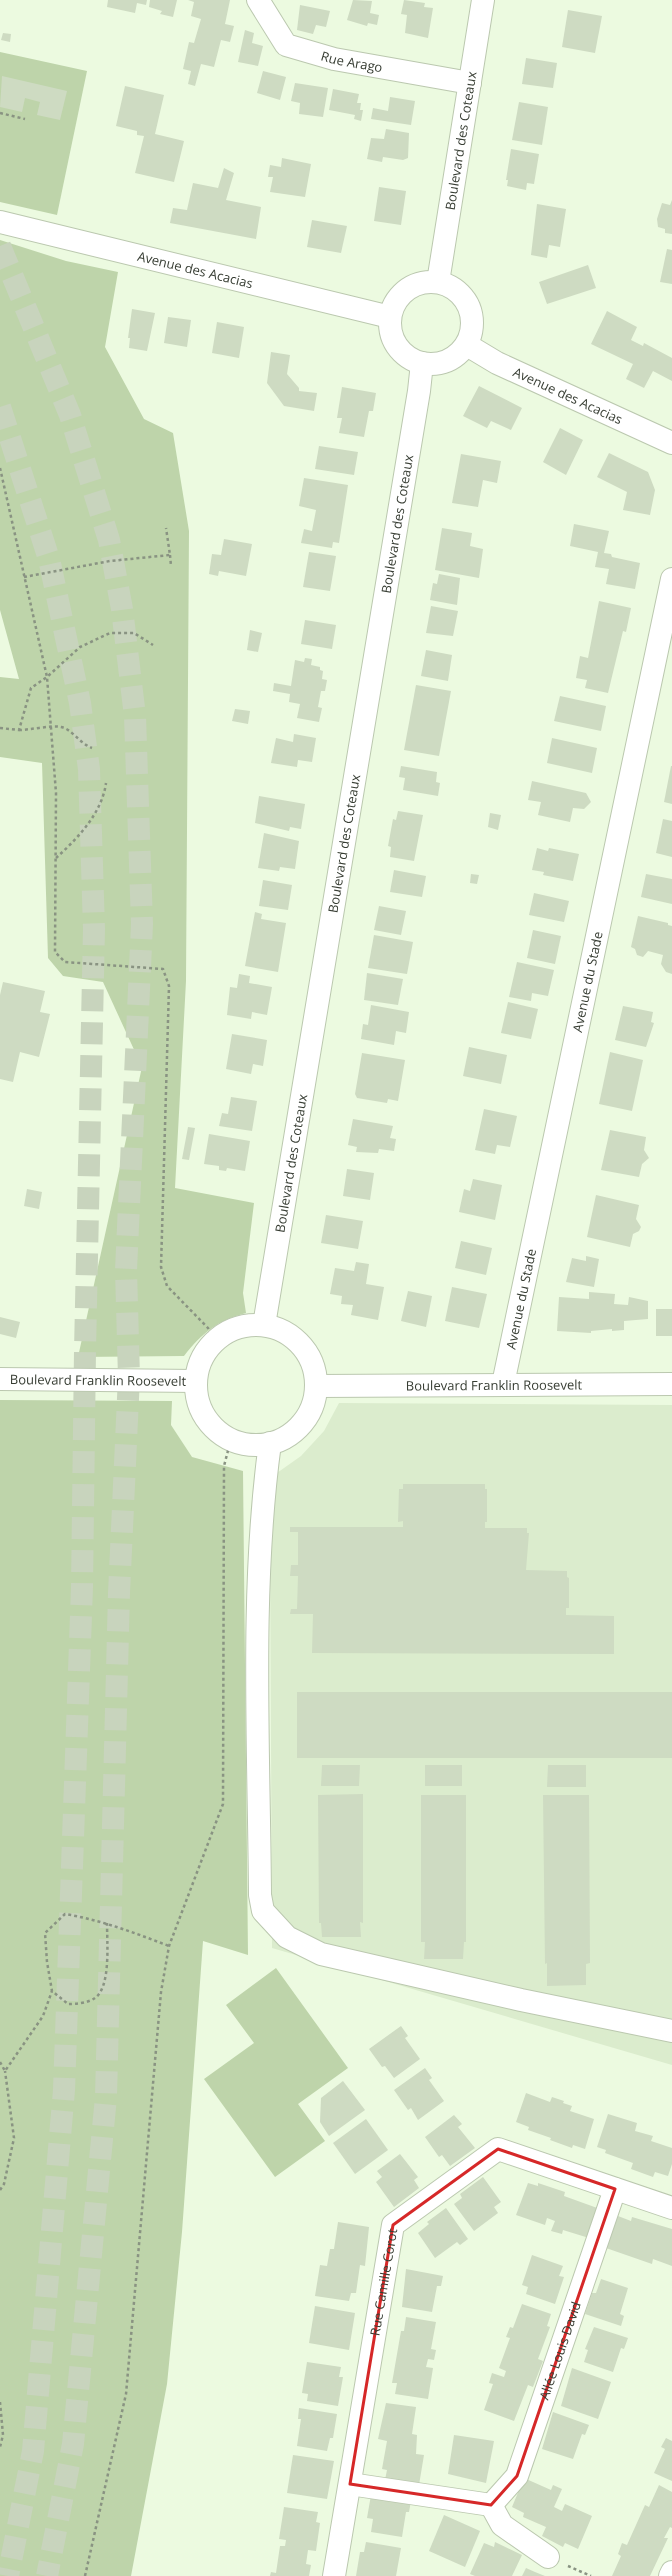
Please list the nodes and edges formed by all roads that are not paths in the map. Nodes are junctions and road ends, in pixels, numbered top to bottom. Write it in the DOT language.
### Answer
graph roads {
  1 [pos="258,0"];
  2 [pos="483,0"];
  3 [pos="470,83"];
  4 [pos="0,222"];
  5 [pos="438,282"];
  6 [pos="390,317"];
  7 [pos="466,345"];
  8 [pos="422,363"];
  9 [pos="672,443"];
  10 [pos="672,579"];
  11 [pos="264,1325"];
  12 [pos="0,1379"];
  13 [pos="196,1381"];
  14 [pos="503,1384"];
  15 [pos="672,1384"];
  16 [pos="317,1386"];
  17 [pos="270,1443"];
  18 [pos="672,2032"];
  19 [pos="615,2189"];
  20 [pos="672,2208"];
  21 [pos="350,2484"];
  22 [pos="491,2505"];
  23 [pos="548,2557"];
  24 [pos="672,2572"];
  25 [pos="334,2576"];
  26 [pos="670,2576"];
  1 -- 3 [label="street, Rue Arago"];
  2 -- 3 [label="street, Boulevard des Coteaux"];
  3 -- 5 [label="street, Boulevard des Coteaux"];
  4 -- 6 [label="street, Avenue des Acacias"];
  5 -- 6 [label="street"];
  5 -- 7 [label="street"];
  6 -- 8 [label="street"];
  7 -- 8 [label="street"];
  7 -- 9 [label="street, Avenue des Acacias"];
  8 -- 11 [label="street, Boulevard des Coteaux"];
  10 -- 14 [label="street, Avenue du Stade"];
  11 -- 13 [label="street"];
  11 -- 16 [label="street"];
  12 -- 13 [label="street, Boulevard Franklin Roosevelt"];
  13 -- 17 [label="street"];
  14 -- 15 [label="street, Boulevard Franklin Roosevelt"];
  14 -- 16 [label="street, Boulevard Franklin Roosevelt"];
  16 -- 17 [label="street"];
  17 -- 18 [label="street"];
  19 -- 20 [label="street, Rue Camille Corot"];
  19 -- 21 [label="street, Rue Camille Corot"];
  19 -- 22 [label="street, Allée Louis David"];
  21 -- 22 [label="street"];
  21 -- 25 [label="street, Rue Camille Corot"];
  22 -- 23 [label="street"];
  24 -- 26 [label="street"];
}
